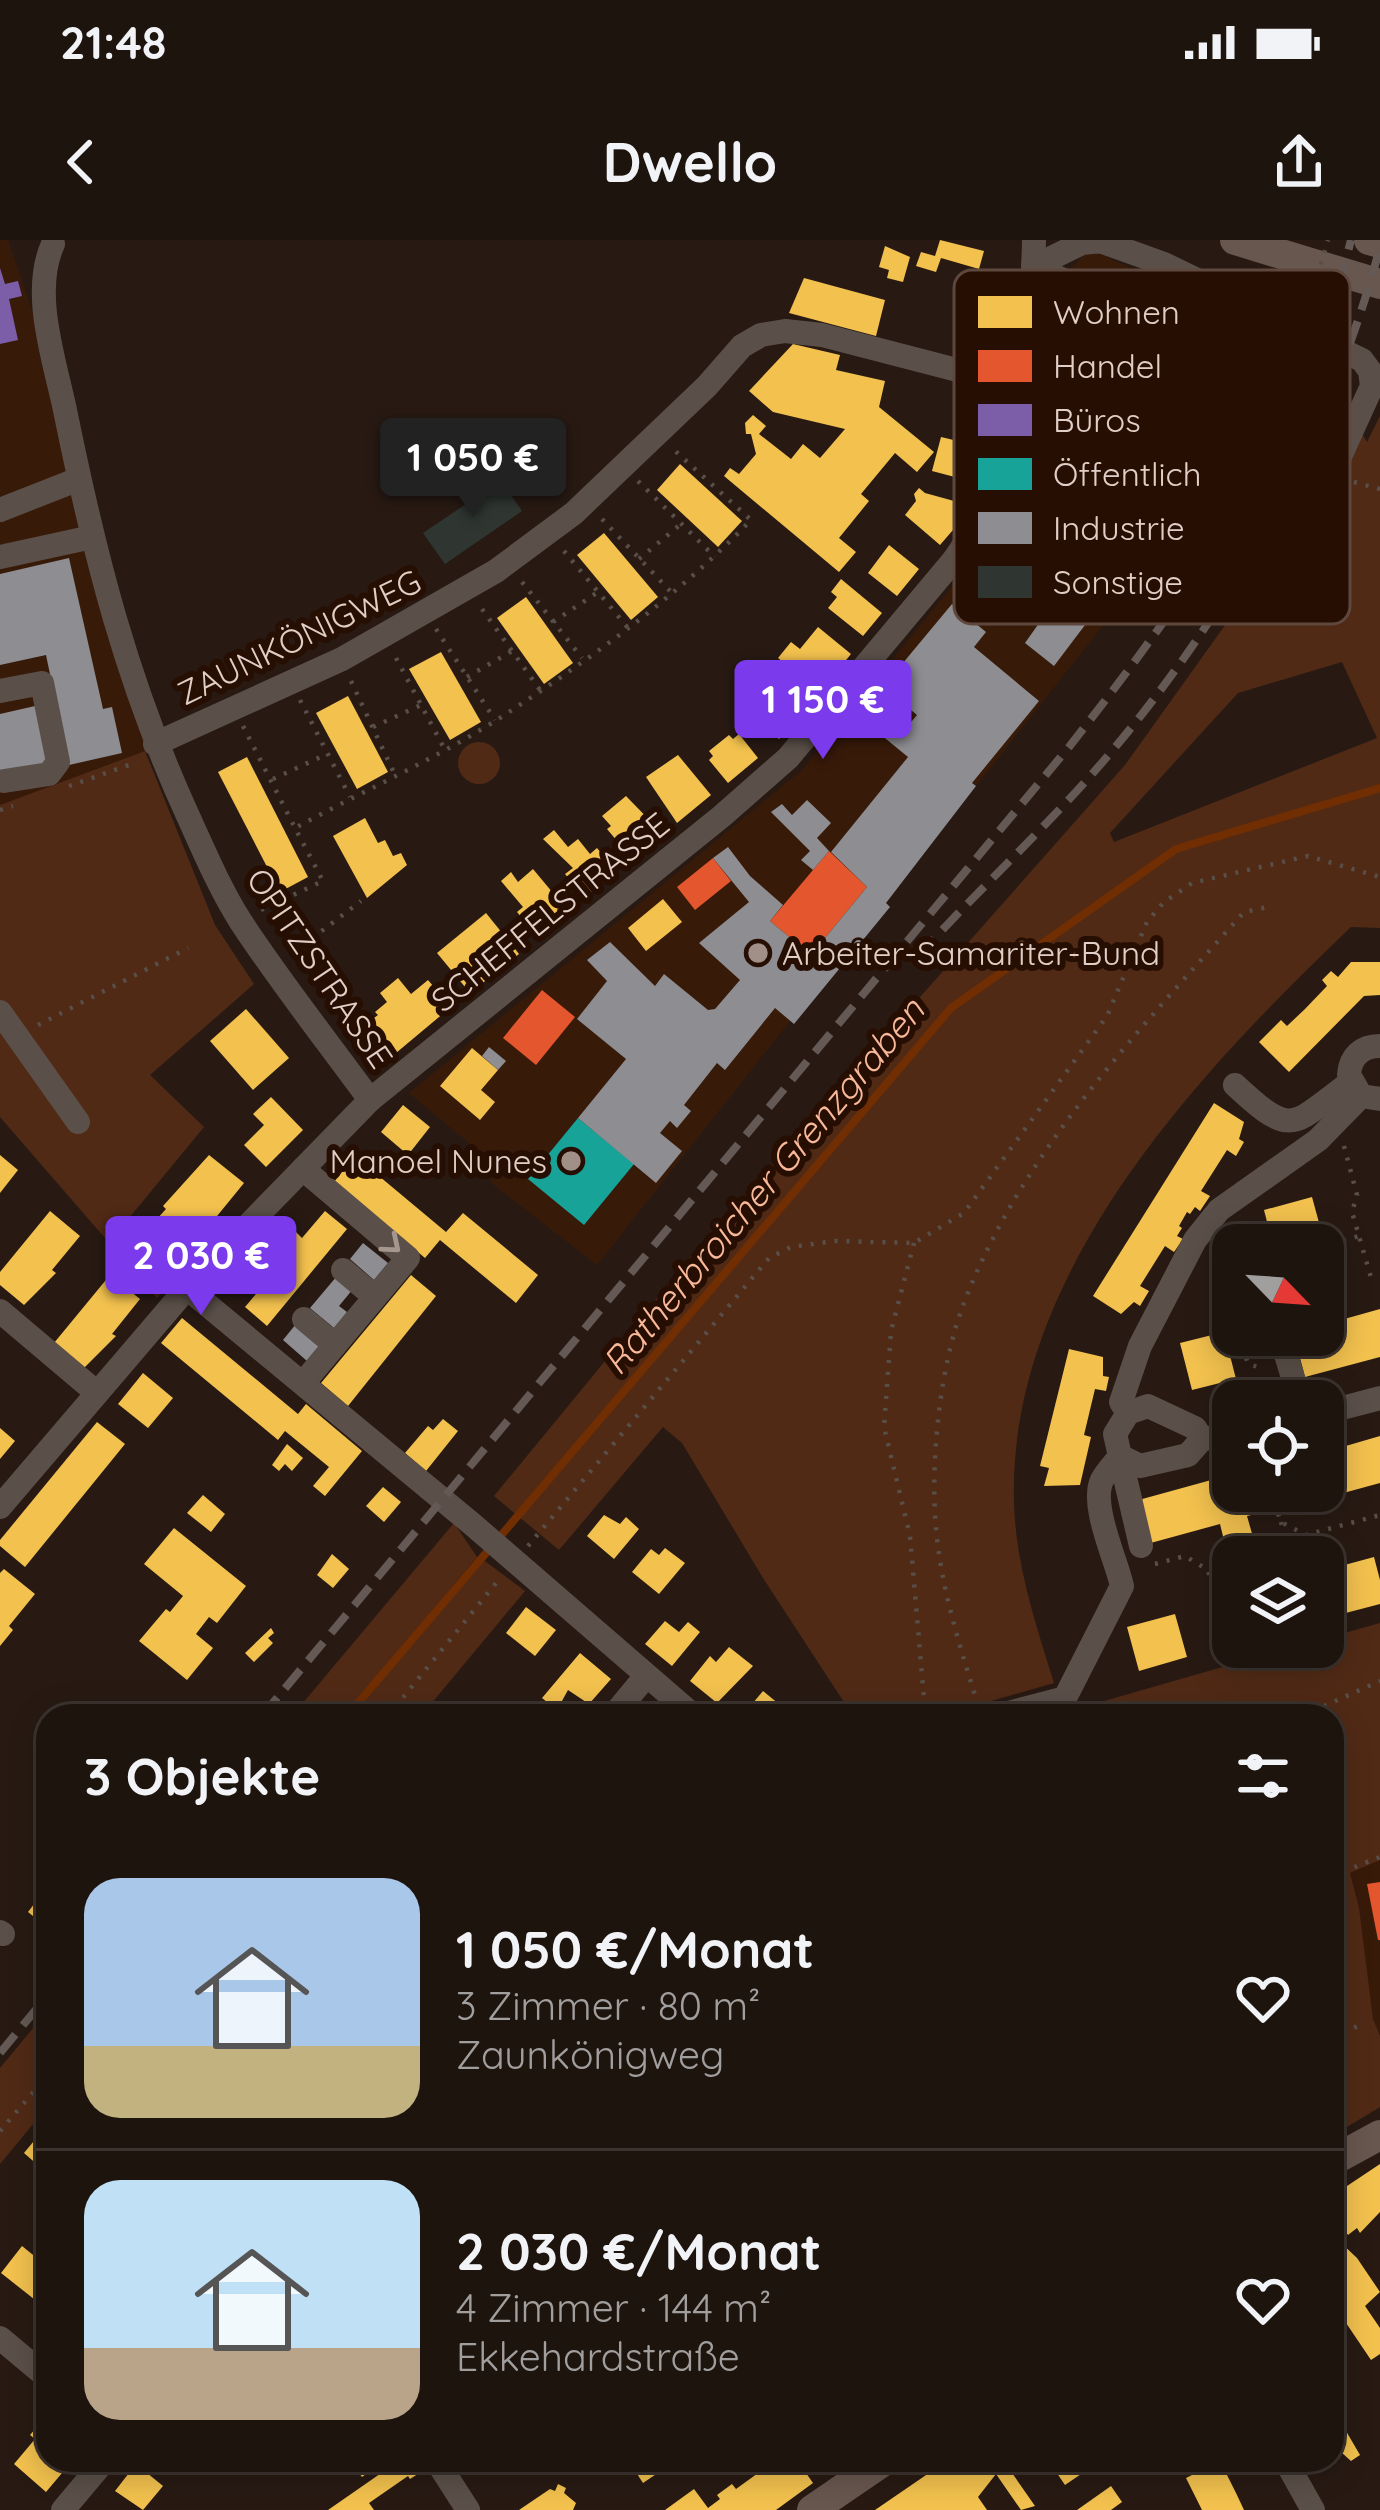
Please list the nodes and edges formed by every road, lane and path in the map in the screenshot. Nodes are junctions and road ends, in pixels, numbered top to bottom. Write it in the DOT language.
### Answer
graph roads {
  1 [pos="1034,240"];
  2 [pos="1235,240"];
  3 [pos="1328,240"];
  4 [pos="1369,240"];
  5 [pos="1380,243"];
  6 [pos="53,244"];
  7 [pos="1034,267"];
  8 [pos="1034,270"];
  9 [pos="1041,270"];
  10 [pos="1176,270"];
  11 [pos="1319,270"];
  12 [pos="1334,270"];
  13 [pos="1350,275"];
  14 [pos="1380,284"];
  15 [pos="1350,354"];
  16 [pos="954,369"];
  17 [pos="657,435"];
  18 [pos="1350,435"];
  19 [pos="79,479"];
  20 [pos="638,482"];
  21 [pos="0,510"];
  22 [pos="600,517"];
  23 [pos="681,524"];
  24 [pos="92,537"];
  25 [pos="568,556"];
  26 [pos="0,557"];
  27 [pos="715,557"];
  28 [pos="639,559"];
  29 [pos="954,559"];
  30 [pos="520,579"];
  31 [pos="598,592"];
  32 [pos="672,593"];
  33 [pos="480,607"];
  34 [pos="554,622"];
  35 [pos="628,628"];
  36 [pos="437,631"];
  37 [pos="512,651"];
  38 [pos="397,660"];
  39 [pos="583,660"];
  40 [pos="467,677"];
  41 [pos="352,683"];
  42 [pos="540,690"];
  43 [pos="0,691"];
  44 [pos="300,701"];
  45 [pos="421,705"];
  46 [pos="495,720"];
  47 [pos="373,727"];
  48 [pos="250,740"];
  49 [pos="444,748"];
  50 [pos="157,749"];
  51 [pos="327,754"];
  52 [pos="395,774"];
  53 [pos="271,780"];
  54 [pos="4,781"];
  55 [pos="60,789"];
  56 [pos="350,798"];
  57 [pos="20,803"];
  58 [pos="0,810"];
  59 [pos="295,828"];
  60 [pos="1380,877"];
  61 [pos="361,901"];
  62 [pos="1273,906"];
  63 [pos="239,920"];
  64 [pos="188,948"];
  65 [pos="274,968"];
  66 [pos="0,1012"];
  67 [pos="15,1037"];
  68 [pos="1380,1046"];
  69 [pos="1235,1085"];
  70 [pos="1364,1092"];
  71 [pos="370,1100"];
  72 [pos="78,1123"];
  73 [pos="1325,1132"];
  74 [pos="303,1169"];
  75 [pos="1359,1236"];
  76 [pos="1344,1241"];
  77 [pos="914,1243"];
  78 [pos="343,1270"];
  79 [pos="1372,1281"];
  80 [pos="187,1288"];
  81 [pos="375,1297"];
  82 [pos="0,1311"];
  83 [pos="304,1319"];
  84 [pos="335,1345"];
  85 [pos="1246,1356"];
  86 [pos="670,1376"];
  87 [pos="1270,1380"];
  88 [pos="304,1382"];
  89 [pos="676,1382"];
  90 [pos="97,1393"];
  91 [pos="1380,1397"];
  92 [pos="1344,1407"];
  93 [pos="1128,1413"];
  94 [pos="1212,1437"];
  95 [pos="1202,1438"];
  96 [pos="1120,1456"];
  97 [pos="0,1507"];
  98 [pos="1277,1512"];
  99 [pos="1380,1515"];
  100 [pos="1280,1522"];
  101 [pos="1306,1535"];
  102 [pos="1285,1536"];
  103 [pos="1142,1546"];
  104 [pos="512,1558"];
  105 [pos="1119,1574"];
  106 [pos="1212,1585"];
  107 [pos="646,1676"];
  108 [pos="1380,1681"];
  109 [pos="397,1704"];
  110 [pos="623,1704"];
  111 [pos="680,1704"];
  112 [pos="927,1704"];
  113 [pos="977,1704"];
  114 [pos="1042,1704"];
  115 [pos="1329,1704"];
  116 [pos="1380,1857"];
  117 [pos="1344,1871"];
  118 [pos="1365,2023"];
  119 [pos="1344,2032"];
  120 [pos="36,2089"];
  121 [pos="0,2131"];
  122 [pos="1380,2134"];
  123 [pos="1344,2155"];
  124 [pos="0,2338"];
  125 [pos="36,2368"];
  126 [pos="95,2472"];
  127 [pos="444,2472"];
  128 [pos="867,2472"];
  129 [pos="1292,2472"];
  130 [pos="63,2510"];
  131 [pos="468,2510"];
  132 [pos="812,2510"];
  133 [pos="1313,2510"];
  1 -- 7 [label="street, SCHEFFELSTRASSE"];
  2 -- 12 [label="main road"];
  3 -- 11 [label="path, bridge"];
  4 -- 5 [label="main road"];
  6 -- 19 [label="street, OPITZSTRASSE"];
  7 -- 8 [label="street, SCHEFFELSTRASSE"];
  7 -- 9 [label="street"];
  7 -- 10 [label="street"];
  13 -- 14 [label="main road"];
  15 -- 18 [label="street"];
  16 -- 17 [label="street, ZAUNKÖNIGWEG"];
  17 -- 27 [label="path"];
  17 -- 50 [label="street, ZAUNKÖNIGWEG"];
  19 -- 21 [label="street"];
  19 -- 24 [label="street, OPITZSTRASSE"];
  20 -- 23 [label="path"];
  22 -- 28 [label="path"];
  23 -- 27 [label="path"];
  23 -- 28 [label="path"];
  24 -- 26 [label="street"];
  24 -- 50 [label="street, OPITZSTRASSE"];
  25 -- 31 [label="path"];
  27 -- 32 [label="path"];
  28 -- 32 [label="path"];
  29 -- 71 [label="street, SCHEFFELSTRASSE"];
  30 -- 34 [label="path"];
  31 -- 34 [label="path"];
  31 -- 35 [label="path"];
  32 -- 35 [label="path"];
  33 -- 37 [label="path"];
  34 -- 39 [label="path"];
  35 -- 39 [label="path"];
  36 -- 40 [label="path"];
  37 -- 40 [label="path"];
  37 -- 42 [label="path"];
  38 -- 45 [label="path"];
  39 -- 42 [label="path"];
  40 -- 46 [label="path"];
  41 -- 47 [label="path"];
  42 -- 46 [label="path"];
  43 -- 54 [label="street"];
  44 -- 51 [label="path"];
  45 -- 47 [label="path"];
  45 -- 49 [label="path"];
  46 -- 49 [label="path"];
  47 -- 52 [label="path"];
  48 -- 53 [label="path"];
  49 -- 52 [label="path"];
  50 -- 55 [label="path"];
  50 -- 63 [label="street, OPITZSTRASSE"];
  51 -- 53 [label="path"];
  51 -- 56 [label="path"];
  52 -- 56 [label="path"];
  53 -- 59 [label="path"];
  56 -- 59 [label="path"];
  57 -- 58 [label="path"];
  59 -- 63 [label="path"];
  60 -- 77 [label="path"];
  61 -- 65 [label="path"];
  62 -- 113 [label="path"];
  63 -- 65 [label="street, OPITZSTRASSE"];
  64 -- 67 [label="path"];
  65 -- 71 [label="street, OPITZSTRASSE"];
  66 -- 67 [label="street"];
  67 -- 72 [label="street"];
  68 -- 70 [label="street"];
  69 -- 70 [label="street"];
  70 -- 73 [label="street"];
  71 -- 74 [label="street, SCHEFFELSTRASSE"];
  73 -- 75 [label="path"];
  73 -- 93 [label="street"];
  74 -- 80 [label="street, SCHEFFELSTRASSE"];
  74 -- 81 [label="street, one-way"];
  75 -- 76 [label="path"];
  75 -- 79 [label="path"];
  77 -- 86 [label="path"];
  77 -- 112 [label="path"];
  78 -- 81 [label="street"];
  80 -- 88 [label="street"];
  80 -- 90 [label="street, SCHEFFELSTRASSE"];
  81 -- 84 [label="street"];
  82 -- 90 [label="street"];
  83 -- 84 [label="street"];
  84 -- 88 [label="street"];
  85 -- 87 [label="path"];
  86 -- 89 [label="path"];
  86 -- 104 [label="path"];
  88 -- 104 [label="street"];
  90 -- 97 [label="street, SCHEFFELSTRASSE"];
  91 -- 92 [label="street"];
  93 -- 95 [label="street"];
  93 -- 96 [label="street"];
  94 -- 95 [label="street"];
  95 -- 96 [label="street"];
  96 -- 103 [label="street"];
  96 -- 105 [label="street"];
  98 -- 100 [label="path"];
  99 -- 101 [label="path"];
  100 -- 101 [label="path"];
  100 -- 102 [label="path"];
  104 -- 107 [label="street"];
  104 -- 109 [label="path"];
  105 -- 106 [label="path"];
  105 -- 114 [label="street"];
  107 -- 110 [label="street"];
  107 -- 111 [label="street"];
  108 -- 115 [label="path"];
  116 -- 117 [label="path"];
  118 -- 119 [label="path"];
  120 -- 121 [label="path"];
  122 -- 123 [label="main road"];
  124 -- 125 [label="street"];
  126 -- 130 [label="street"];
  127 -- 131 [label="street"];
  128 -- 132 [label="main road"];
  129 -- 133 [label="street"];
}
